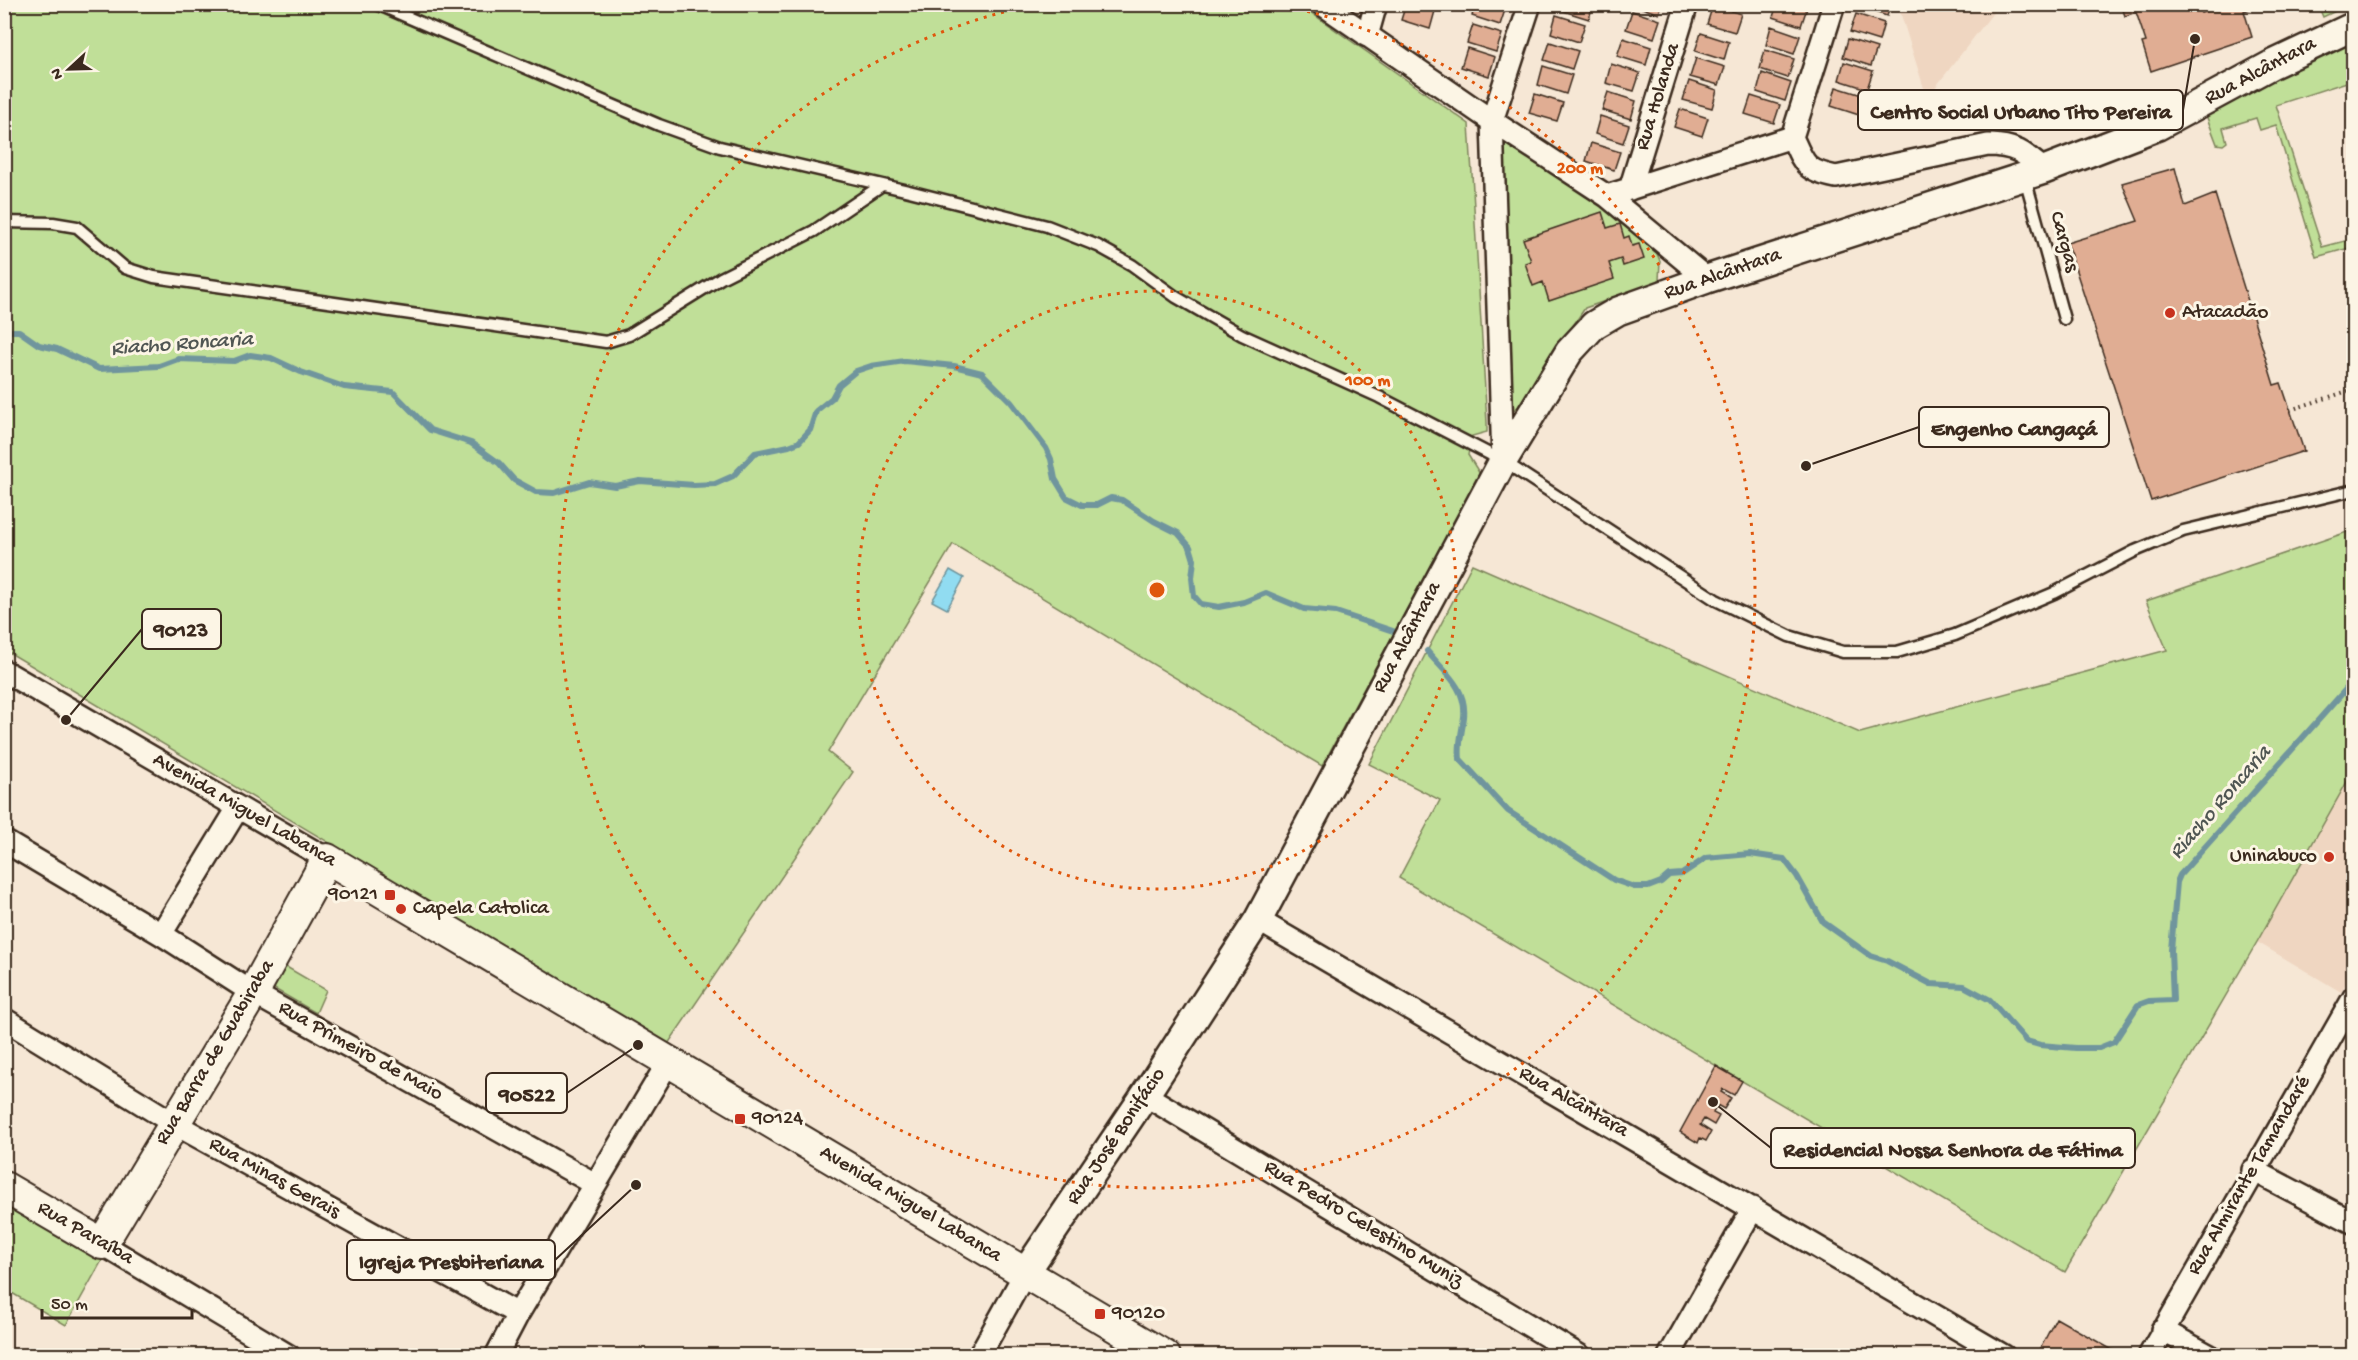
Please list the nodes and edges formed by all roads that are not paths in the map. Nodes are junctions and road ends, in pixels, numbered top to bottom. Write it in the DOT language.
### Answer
graph roads {
  1 [pos="377,4"];
  2 [pos="1322,4"];
  3 [pos="1376,4"];
  4 [pos="1530,4"];
  5 [pos="1687,4"];
  6 [pos="1834,4"];
  7 [pos="2354,26"];
  8 [pos="1367,36"];
  9 [pos="1492,121"];
  10 [pos="1791,137"];
  11 [pos="2034,173"];
  12 [pos="882,185"];
  13 [pos="1630,189"];
  14 [pos="1606,196"];
  15 [pos="4,222"];
  16 [pos="1707,279"];
  17 [pos="2064,319"];
  18 [pos="1503,461"];
  19 [pos="2354,490"];
  20 [pos="4,671"];
  21 [pos="238,808"];
  22 [pos="4,841"];
  23 [pos="327,859"];
  24 [pos="1258,920"];
  25 [pos="161,934"];
  26 [pos="253,993"];
  27 [pos="2354,997"];
  28 [pos="4,1019"];
  29 [pos="669,1061"];
  30 [pos="1145,1095"];
  31 [pos="175,1124"];
  32 [pos="2253,1170"];
  33 [pos="595,1184"];
  34 [pos="4,1187"];
  35 [pos="1753,1208"];
  36 [pos="2354,1223"];
  37 [pos="102,1244"];
  38 [pos="1025,1273"];
  39 [pos="518,1314"];
  40 [pos="2162,1330"];
  41 [pos="289,1356"];
  42 [pos="496,1356"];
  43 [pos="979,1356"];
  44 [pos="1165,1356"];
  45 [pos="1580,1356"];
  46 [pos="1669,1356"];
  47 [pos="2004,1356"];
  48 [pos="2149,1356"];
  49 [pos="2210,1356"];
  1 -- 12 [label="lane"];
  2 -- 8 [label="street"];
  3 -- 8 [label="street"];
  4 -- 9 [label="street"];
  5 -- 13 [label="street, Rua Holanda"];
  6 -- 10 [label="street"];
  7 -- 11 [label="street, Rua Alcântara"];
  8 -- 9 [label="street"];
  9 -- 14 [label="street"];
  9 -- 18 [label="street"];
  10 -- 11 [label="street"];
  10 -- 13 [label="street"];
  11 -- 16 [label="street, Rua Alcântara"];
  11 -- 17 [label="lane, Cargas"];
  12 -- 15 [label="lane"];
  12 -- 18 [label="lane"];
  13 -- 14 [label="street"];
  14 -- 16 [label="street"];
  16 -- 18 [label="street, Rua Alcântara"];
  18 -- 19 [label="lane"];
  18 -- 24 [label="street, Rua Alcântara"];
  20 -- 21 [label="street, Avenida Miguel Labanca"];
  21 -- 23 [label="street, Avenida Miguel Labanca"];
  21 -- 25 [label="street"];
  22 -- 25 [label="street, Rua Primeiro de Maio"];
  23 -- 26 [label="main road, Rua Barra de Guabiraba"];
  23 -- 29 [label="main road, Avenida Miguel Labanca"];
  24 -- 30 [label="street, Rua José Bonifácio"];
  24 -- 35 [label="street, Rua Alcântara"];
  25 -- 26 [label="street, Rua Primeiro de Maio"];
  26 -- 31 [label="main road, Rua Barra de Guabiraba"];
  26 -- 33 [label="street, Rua Primeiro de Maio"];
  27 -- 32 [label="street, Rua Almirante Tamandaré"];
  28 -- 31 [label="street, Rua Minas Gerais"];
  29 -- 33 [label="street"];
  29 -- 38 [label="main road, Avenida Miguel Labanca"];
  30 -- 38 [label="street, Rua José Bonifácio"];
  30 -- 45 [label="street, Rua Pedro Celestino Muniz"];
  31 -- 37 [label="main road, Rua Barra de Guabiraba"];
  31 -- 39 [label="street, Rua Minas Gerais"];
  32 -- 36 [label="street"];
  32 -- 40 [label="street, Rua Almirante Tamandaré"];
  33 -- 39 [label="street"];
  34 -- 37 [label="main road, Rua Paraíba"];
  35 -- 46 [label="street"];
  35 -- 47 [label="street, Rua Alcântara"];
  37 -- 41 [label="street, Rua Paraíba"];
  38 -- 43 [label="street, Rua José Bonifácio"];
  38 -- 44 [label="main road, Avenida Miguel Labanca"];
  39 -- 42 [label="street"];
  40 -- 48 [label="street, Rua Almirante Tamandaré"];
  40 -- 49 [label="street"];
}
